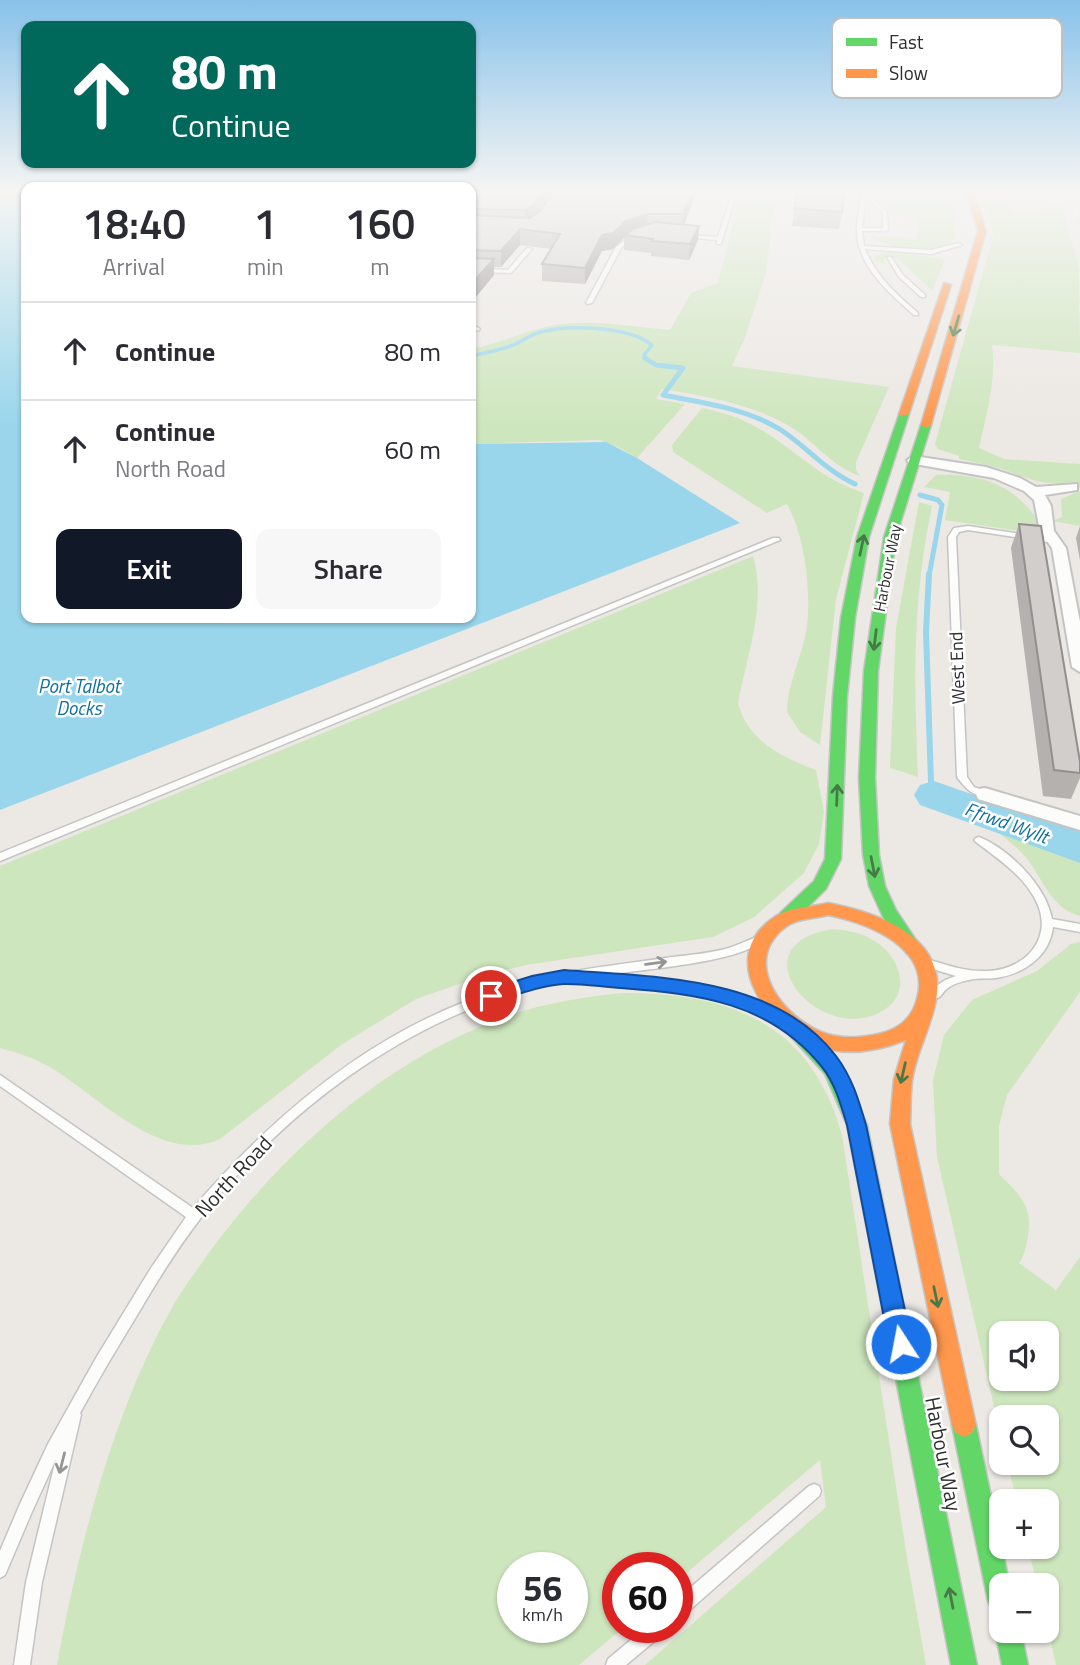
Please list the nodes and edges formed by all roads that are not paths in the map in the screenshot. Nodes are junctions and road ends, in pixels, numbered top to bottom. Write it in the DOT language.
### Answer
graph roads {
  1 [pos="512,269"];
  2 [pos="608,269"];
  3 [pos="871,269"];
  4 [pos="896,269"];
  5 [pos="952,269"];
  6 [pos="972,269"];
  7 [pos="476,270"];
  8 [pos="901,276"];
  9 [pos="877,278"];
  10 [pos="923,296"];
  11 [pos="589,303"];
  12 [pos="916,314"];
  13 [pos="914,460"];
  14 [pos="1072,487"];
  15 [pos="1033,492"];
  16 [pos="1052,538"];
  17 [pos="776,540"];
  18 [pos="1080,667"];
  19 [pos="985,794"];
  20 [pos="1080,823"];
  21 [pos="979,840"];
  22 [pos="0,857"];
  23 [pos="786,918"];
  24 [pos="1048,922"];
  25 [pos="1080,928"];
  26 [pos="764,936"];
  27 [pos="914,951"];
  28 [pos="979,975"];
  29 [pos="564,977"];
  30 [pos="924,1009"];
  31 [pos="790,1024"];
  32 [pos="0,1080"];
  33 [pos="0,1088"];
  34 [pos="40,1106"];
  35 [pos="194,1216"];
  36 [pos="79,1397"];
  37 [pos="814,1490"];
  38 [pos="0,1570"];
  39 [pos="995,1573"];
  40 [pos="693,1596"];
  41 [pos="640,1643"];
  42 [pos="1010,1643"];
  43 [pos="22,1665"];
  44 [pos="614,1665"];
  45 [pos="964,1665"];
  46 [pos="1015,1665"];
  1 -- 7 [label="lane"];
  2 -- 11 [label="lane"];
  3 -- 9 [label="lane"];
  4 -- 8 [label="lane"];
  23 -- 5 [label="main road, Harbour Way, one-way"];
  6 -- 13 [label="main road, Harbour Way, one-way"];
  8 -- 9 [label="lane"];
  8 -- 10 [label="lane"];
  9 -- 12 [label="lane"];
  13 -- 15 [label="street"];
  13 -- 27 [label="main road, Harbour Way, one-way"];
  14 -- 15 [label="street"];
  15 -- 16 [label="street"];
  16 -- 18 [label="street"];
  16 -- 19 [label="lane, West End"];
  17 -- 22 [label="lane"];
  19 -- 20 [label="street, West End"];
  21 -- 24 [label="lane"];
  23 -- 26 [label="main road"];
  23 -- 27 [label="main road"];
  24 -- 25 [label="lane"];
  24 -- 28 [label="lane"];
  29 -- 26 [label="lane, one-way"];
  26 -- 31 [label="main road"];
  27 -- 28 [label="lane"];
  27 -- 30 [label="main road"];
  28 -- 30 [label="lane"];
  29 -- 31 [label="lane"];
  29 -- 35 [label="lane, North Road"];
  30 -- 31 [label="main road"];
  30 -- 39 [label="main road, Harbour Way, one-way"];
  45 -- 31 [label="main road, Harbour Way, one-way"];
  32 -- 34 [label="lane"];
  33 -- 34 [label="lane"];
  34 -- 35 [label="lane"];
  35 -- 36 [label="lane, North Road"];
  36 -- 38 [label="lane, North Road"];
  36 -- 43 [label="lane, one-way"];
  37 -- 40 [label="lane"];
  41 -- 44 [label="lane"];
  42 -- 46 [label="main road"];
}
